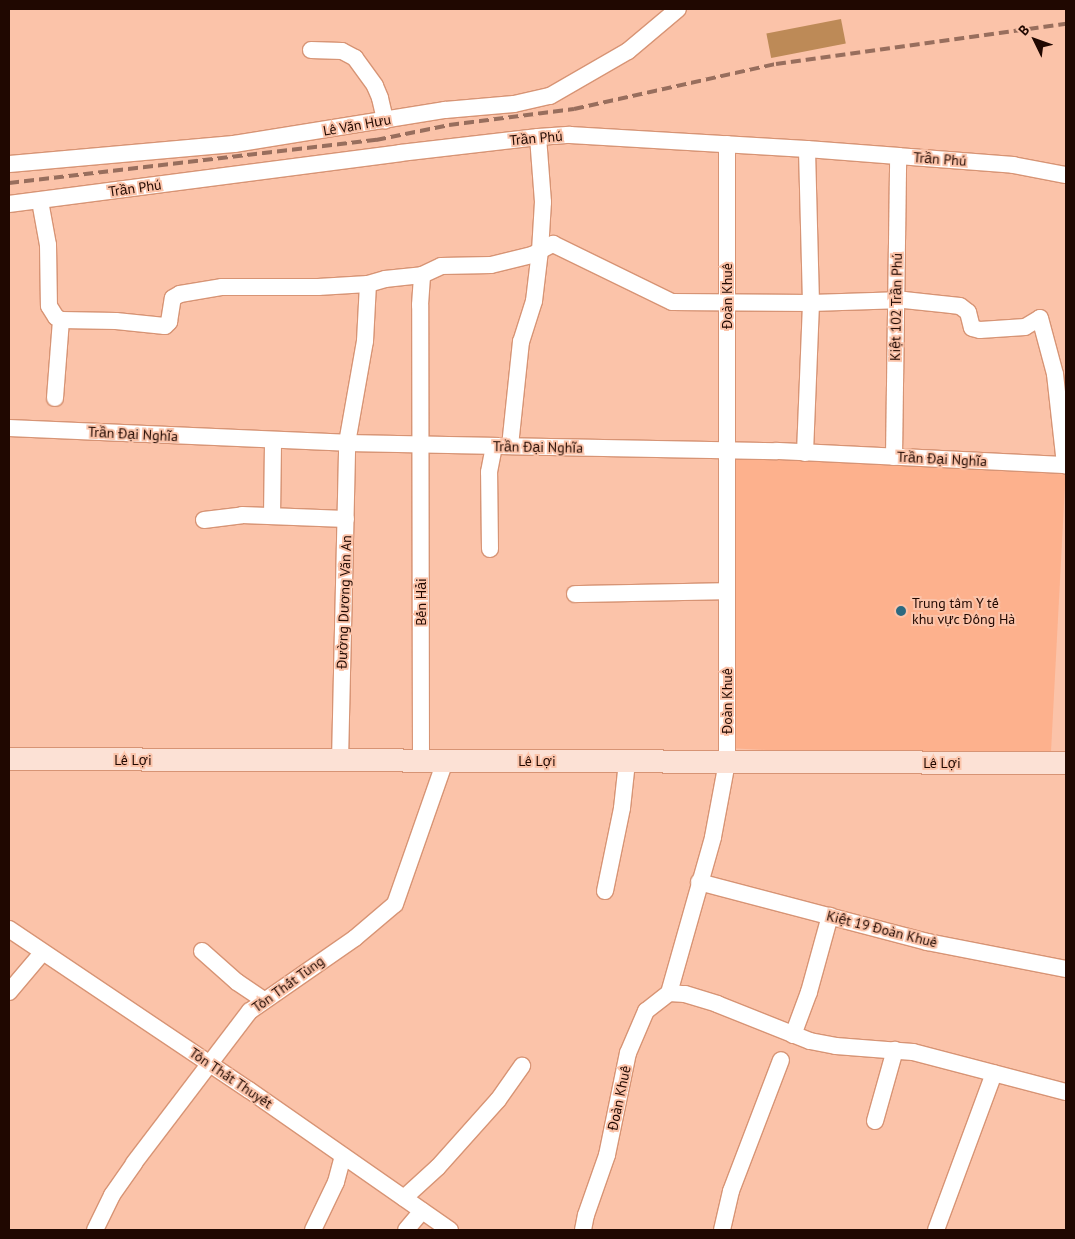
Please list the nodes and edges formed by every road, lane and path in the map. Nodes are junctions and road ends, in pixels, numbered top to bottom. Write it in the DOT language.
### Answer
graph roads {
  1 [pos="678,9"];
  2 [pos="312,50"];
  3 [pos="385,120"];
  4 [pos="538,137"];
  5 [pos="726,144"];
  6 [pos="807,149"];
  7 [pos="898,156"];
  8 [pos="9,164"];
  9 [pos="1066,175"];
  10 [pos="40,201"];
  11 [pos="9,204"];
  12 [pos="540,251"];
  13 [pos="422,275"];
  14 [pos="368,284"];
  15 [pos="896,300"];
  16 [pos="727,303"];
  17 [pos="811,303"];
  18 [pos="61,320"];
  19 [pos="54,398"];
  20 [pos="9,428"];
  21 [pos="273,440"];
  22 [pos="346,443"];
  23 [pos="422,444"];
  24 [pos="502,446"];
  25 [pos="726,450"];
  26 [pos="805,453"];
  27 [pos="894,457"];
  28 [pos="1066,465"];
  29 [pos="272,516"];
  30 [pos="346,518"];
  31 [pos="204,520"];
  32 [pos="490,549"];
  33 [pos="726,591"];
  34 [pos="575,594"];
  35 [pos="9,759"];
  36 [pos="340,761"];
  37 [pos="421,761"];
  38 [pos="445,761"];
  39 [pos="627,762"];
  40 [pos="727,762"];
  41 [pos="1066,763"];
  42 [pos="699,882"];
  43 [pos="605,891"];
  44 [pos="830,916"];
  45 [pos="9,929"];
  46 [pos="202,950"];
  47 [pos="42,953"];
  48 [pos="1066,969"];
  49 [pos="9,992"];
  50 [pos="669,993"];
  51 [pos="264,1000"];
  52 [pos="794,1035"];
  53 [pos="895,1050"];
  54 [pos="782,1060"];
  55 [pos="210,1064"];
  56 [pos="522,1066"];
  57 [pos="994,1073"];
  58 [pos="1066,1092"];
  59 [pos="875,1121"];
  60 [pos="343,1156"];
  61 [pos="404,1198"];
  62 [pos="422,1211"];
  63 [pos="95,1230"];
  64 [pos="313,1230"];
  65 [pos="406,1230"];
  66 [pos="450,1230"];
  67 [pos="583,1230"];
  68 [pos="722,1230"];
  69 [pos="936,1230"];
  1 -- 3 [label="street, Lê Văn Hưu"];
  2 -- 3 [label="street"];
  3 -- 8 [label="street, Lê Văn Hưu"];
  4 -- 5 [label="street, Trần Phú"];
  4 -- 10 [label="street, Trần Phú"];
  4 -- 12 [label="street"];
  5 -- 6 [label="street, Trần Phú"];
  5 -- 16 [label="street, Đoàn Khuê"];
  6 -- 7 [label="street, Trần Phú"];
  6 -- 17 [label="street"];
  7 -- 9 [label="street, Trần Phú"];
  7 -- 15 [label="street, Kiệt 102 Trần Phú"];
  10 -- 11 [label="street, Trần Phú"];
  10 -- 18 [label="street"];
  12 -- 13 [label="street"];
  12 -- 16 [label="street"];
  12 -- 24 [label="street"];
  13 -- 14 [label="street"];
  13 -- 23 [label="street, Bến Hải"];
  14 -- 18 [label="street"];
  14 -- 22 [label="street, Đường Dương Văn An"];
  15 -- 17 [label="street"];
  15 -- 27 [label="street, Kiệt 102 Trần Phú"];
  15 -- 28 [label="street"];
  16 -- 17 [label="street"];
  16 -- 25 [label="street, Đoàn Khuê"];
  17 -- 26 [label="street"];
  18 -- 19 [label="street"];
  20 -- 21 [label="street, Trần Đại Nghĩa"];
  21 -- 22 [label="street, Trần Đại Nghĩa"];
  21 -- 29 [label="street"];
  22 -- 23 [label="street, Trần Đại Nghĩa"];
  22 -- 30 [label="street, Đường Dương Văn An"];
  23 -- 24 [label="street, Trần Đại Nghĩa"];
  23 -- 37 [label="street, Bến Hải"];
  24 -- 25 [label="street, Trần Đại Nghĩa"];
  24 -- 32 [label="street"];
  25 -- 26 [label="street, Trần Đại Nghĩa"];
  25 -- 33 [label="street, Đoàn Khuê"];
  26 -- 27 [label="street, Trần Đại Nghĩa"];
  27 -- 28 [label="street, Trần Đại Nghĩa"];
  29 -- 30 [label="street"];
  29 -- 31 [label="street"];
  30 -- 36 [label="street, Đường Dương Văn An"];
  33 -- 34 [label="street"];
  33 -- 40 [label="street, Đoàn Khuê"];
  35 -- 36 [label="street, Lê Lợi"];
  36 -- 37 [label="street, Lê Lợi"];
  37 -- 38 [label="street, Lê Lợi"];
  38 -- 39 [label="street, Lê Lợi"];
  38 -- 51 [label="street, Tôn Thất Tùng"];
  39 -- 40 [label="street, Lê Lợi"];
  39 -- 43 [label="street"];
  40 -- 41 [label="street, Lê Lợi"];
  40 -- 42 [label="street, Đoàn Khuê"];
  42 -- 44 [label="street, Kiệt 19 Đoàn Khuê"];
  42 -- 50 [label="street, Đoàn Khuê"];
  44 -- 48 [label="street, Kiệt 19 Đoàn Khuê"];
  44 -- 52 [label="street"];
  45 -- 47 [label="street, Tôn Thất Thuyết"];
  46 -- 51 [label="street"];
  47 -- 49 [label="street"];
  47 -- 55 [label="street, Tôn Thất Thuyết"];
  50 -- 52 [label="street"];
  50 -- 67 [label="street, Đoàn Khuê"];
  51 -- 55 [label="street, Tôn Thất Tùng"];
  52 -- 53 [label="street"];
  53 -- 57 [label="street"];
  53 -- 59 [label="street"];
  54 -- 68 [label="street"];
  55 -- 60 [label="street, Tôn Thất Thuyết"];
  55 -- 63 [label="street, Tôn Thất Tùng"];
  56 -- 61 [label="street"];
  57 -- 58 [label="street"];
  57 -- 69 [label="street"];
  60 -- 61 [label="street, Tôn Thất Thuyết"];
  60 -- 64 [label="street"];
  61 -- 62 [label="street, Tôn Thất Thuyết"];
  62 -- 65 [label="street"];
  62 -- 66 [label="street, Tôn Thất Thuyết"];
}
